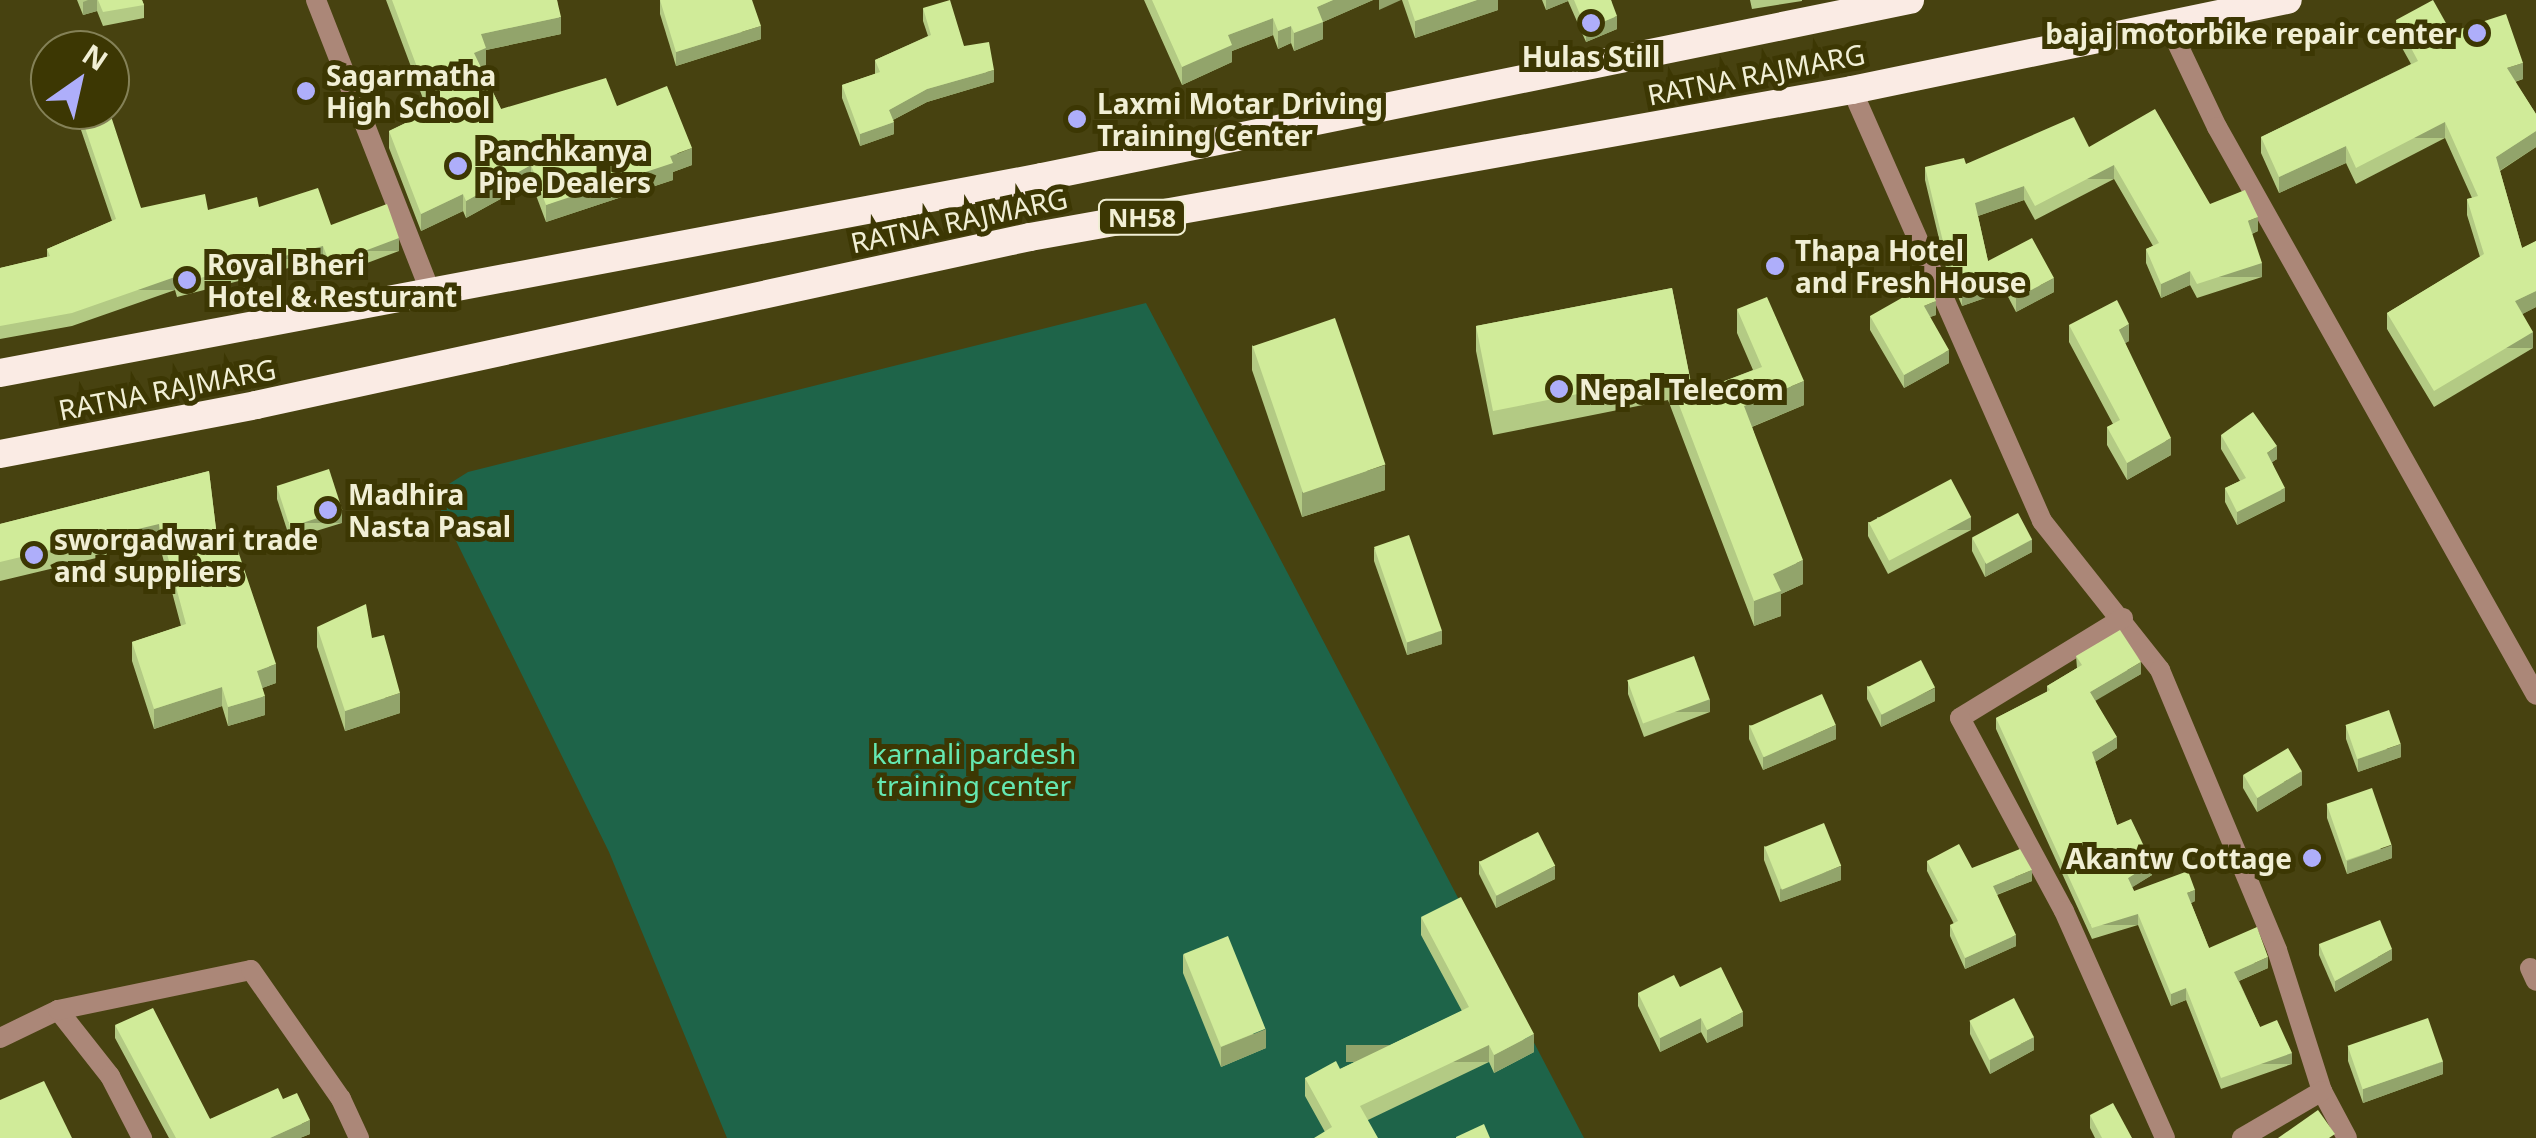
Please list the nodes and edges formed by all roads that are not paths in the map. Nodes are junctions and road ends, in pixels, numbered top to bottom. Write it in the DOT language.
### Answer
graph roads {
  1 [pos="316,0"];
  2 [pos="1910,0"];
  3 [pos="2288,0"];
  4 [pos="1859,5"];
  5 [pos="2169,26"];
  6 [pos="1852,90"];
  7 [pos="430,291"];
  8 [pos="0,372"];
  9 [pos="0,454"];
  10 [pos="2124,618"];
  11 [pos="2536,695"];
  12 [pos="58,1010"];
  13 [pos="0,1038"];
  14 [pos="2322,1090"];
  15 [pos="142,1138"];
  16 [pos="359,1138"];
  17 [pos="2165,1138"];
  18 [pos="2242,1138"];
  19 [pos="2346,1138"];
  1 -- 7 [label="street"];
  2 -- 4 [label="highway, RATNA RAJMARG / NH58"];
  3 -- 5 [label="highway, RATNA RAJMARG / NH58"];
  4 -- 7 [label="highway, RATNA RAJMARG / NH58"];
  5 -- 6 [label="highway, RATNA RAJMARG / NH58"];
  5 -- 11 [label="street"];
  6 -- 9 [label="highway, RATNA RAJMARG / NH58"];
  6 -- 10 [label="street"];
  7 -- 8 [label="highway, RATNA RAJMARG / NH58"];
  10 -- 14 [label="street"];
  10 -- 17 [label="street"];
  12 -- 13 [label="street"];
  12 -- 15 [label="street"];
  12 -- 16 [label="street"];
  14 -- 18 [label="street"];
  14 -- 19 [label="street"];
}
